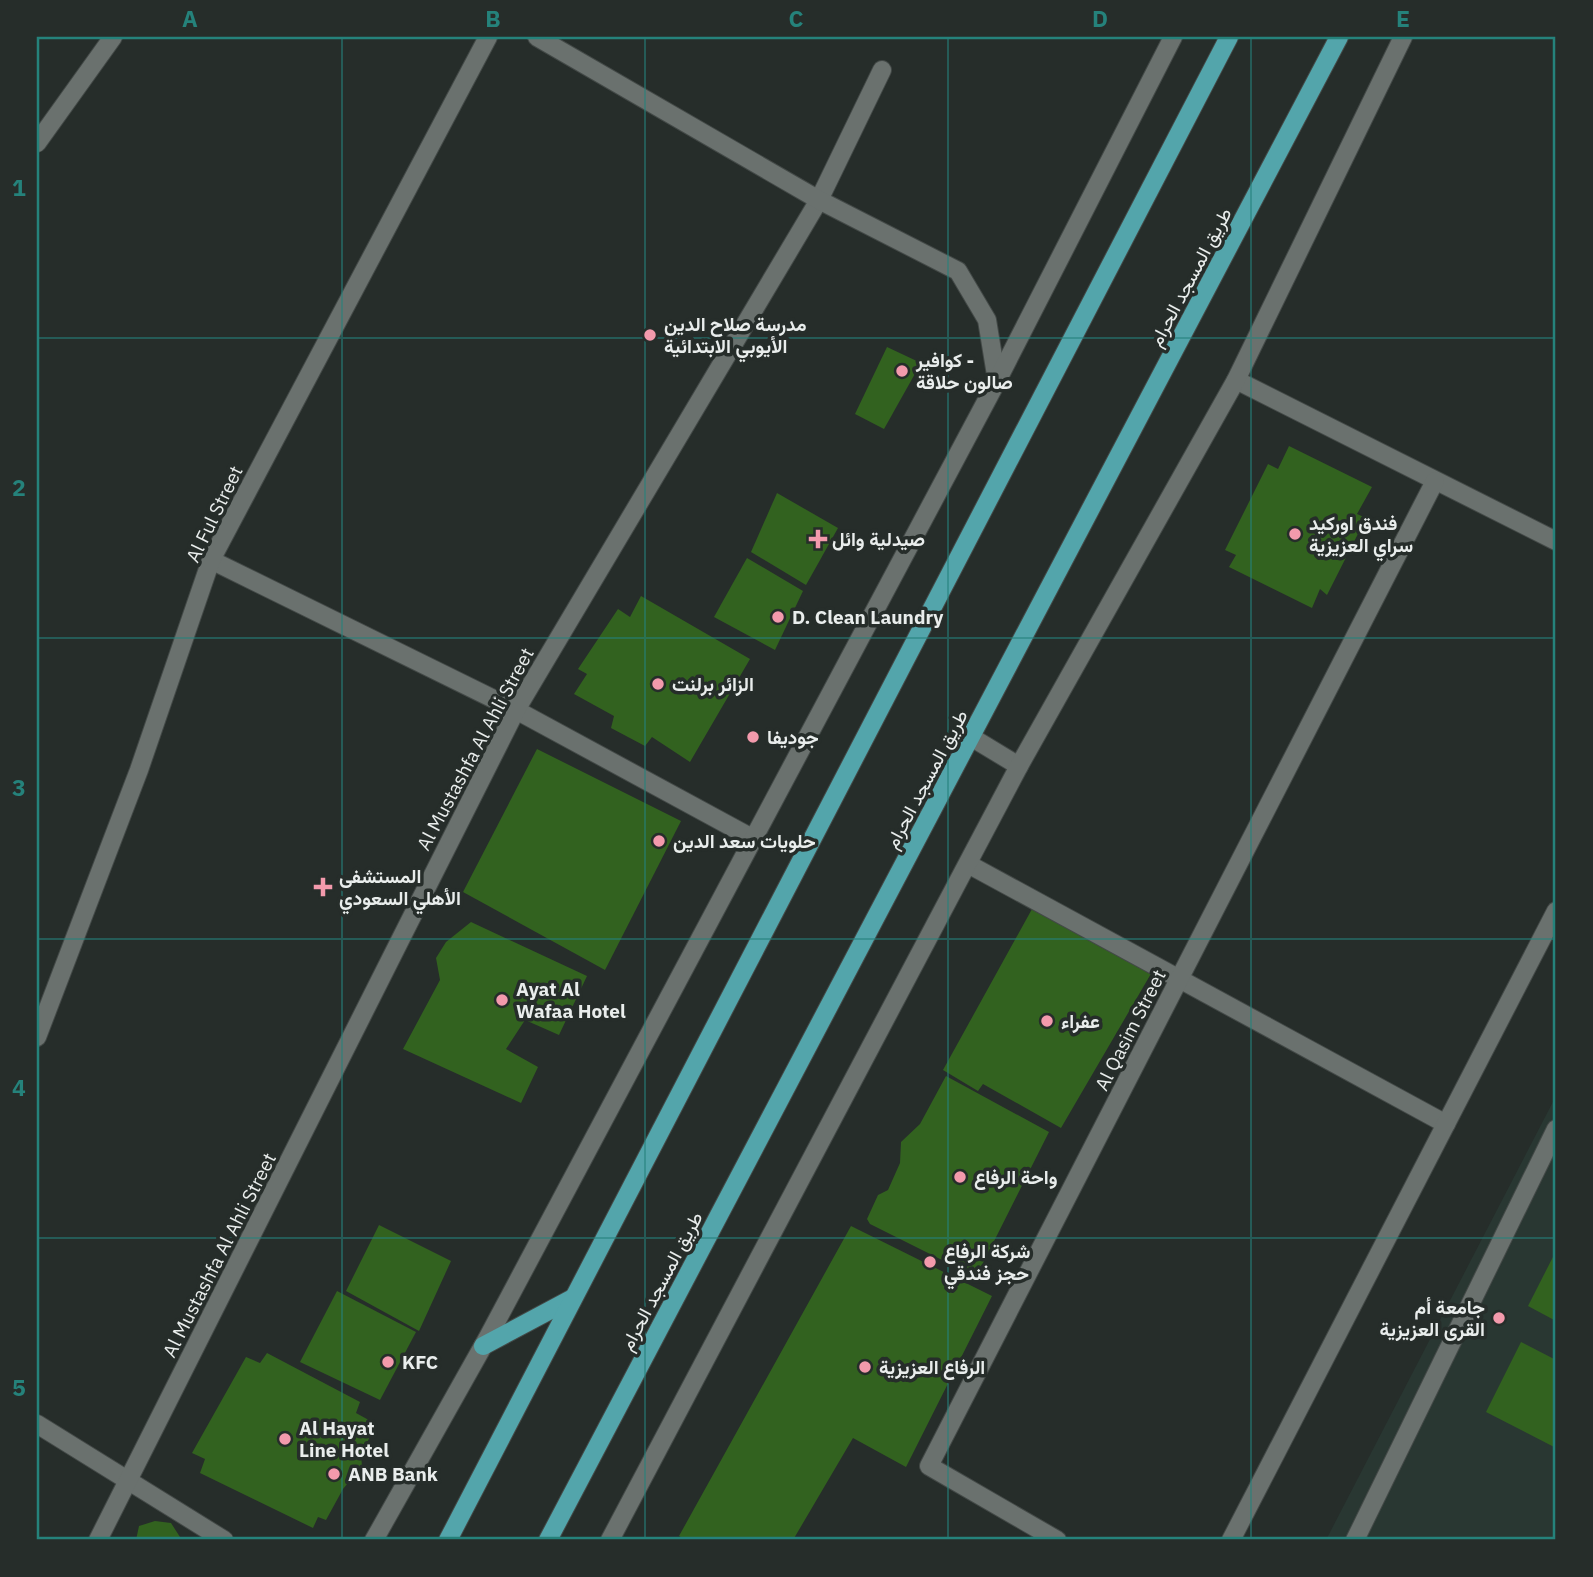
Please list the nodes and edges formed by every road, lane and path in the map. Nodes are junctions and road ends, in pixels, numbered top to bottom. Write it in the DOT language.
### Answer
graph roads {
  1 [pos="113,37"];
  2 [pos="488,37"];
  3 [pos="537,37"];
  4 [pos="1173,37"];
  5 [pos="1228,37"];
  6 [pos="1339,37"];
  7 [pos="1404,37"];
  8 [pos="882,70"];
  9 [pos="37,143"];
  10 [pos="819,200"];
  11 [pos="1236,380"];
  12 [pos="997,381"];
  13 [pos="1435,481"];
  14 [pos="1556,541"];
  15 [pos="211,560"];
  16 [pos="516,710"];
  17 [pos="971,737"];
  18 [pos="1019,766"];
  19 [pos="752,838"];
  20 [pos="968,864"];
  21 [pos="1556,911"];
  22 [pos="1179,980"];
  23 [pos="37,1037"];
  24 [pos="1447,1124"];
  25 [pos="1556,1129"];
  26 [pos="573,1298"];
  27 [pos="483,1346"];
  28 [pos="37,1424"];
  29 [pos="129,1480"];
  30 [pos="99,1540"];
  31 [pos="224,1540"];
  32 [pos="374,1540"];
  33 [pos="448,1540"];
  34 [pos="548,1540"];
  35 [pos="610,1540"];
  36 [pos="1057,1540"];
  37 [pos="1231,1540"];
  38 [pos="1355,1540"];
  1 -- 9 [label="street"];
  2 -- 15 [label="street, Al Ful Street"];
  3 -- 10 [label="street"];
  4 -- 12 [label="street"];
  5 -- 26 [label="main road"];
  6 -- 17 [label="main road, طريق المسجد الحرام"];
  7 -- 11 [label="street"];
  8 -- 10 [label="street, Al Mustashfa Al Ahli Street"];
  10 -- 12 [label="street"];
  10 -- 16 [label="street, Al Mustashfa Al Ahli Street"];
  11 -- 13 [label="street"];
  11 -- 18 [label="street"];
  12 -- 19 [label="street"];
  13 -- 14 [label="street"];
  13 -- 22 [label="street, Al Qasim Street"];
  15 -- 16 [label="street"];
  15 -- 23 [label="street, Al Ful Street"];
  16 -- 19 [label="street"];
  16 -- 29 [label="street, Al Mustashfa Al Ahli Street"];
  17 -- 18 [label="street"];
  17 -- 34 [label="main road, طريق المسجد الحرام"];
  18 -- 20 [label="street"];
  19 -- 27 [label="street"];
  20 -- 22 [label="street"];
  20 -- 35 [label="street"];
  21 -- 24 [label="street"];
  22 -- 24 [label="street"];
  22 -- 36 [label="street, Al Qasim Street"];
  24 -- 37 [label="street"];
  25 -- 38 [label="street"];
  26 -- 27 [label="main road"];
  26 -- 33 [label="main road"];
  27 -- 32 [label="street"];
  28 -- 29 [label="street"];
  29 -- 30 [label="street, Al Mustashfa Al Ahli Street"];
  29 -- 31 [label="street"];
}
